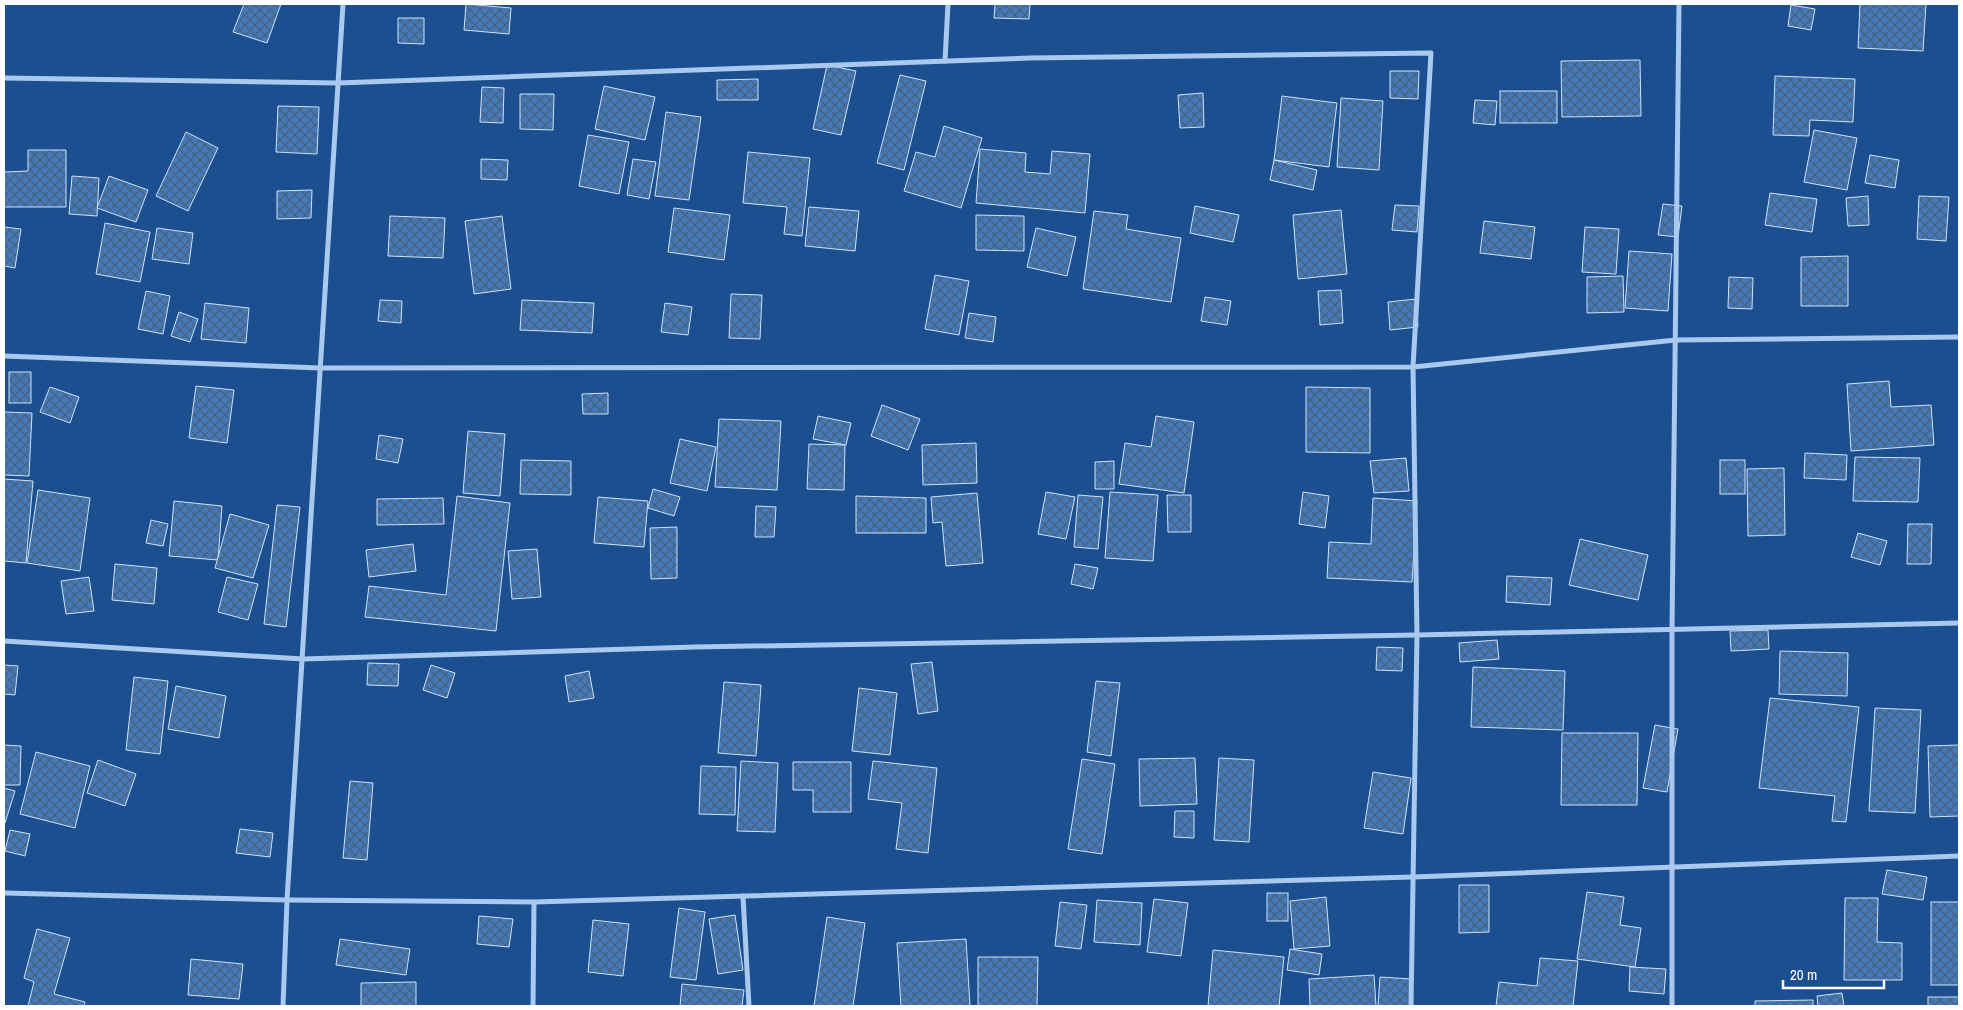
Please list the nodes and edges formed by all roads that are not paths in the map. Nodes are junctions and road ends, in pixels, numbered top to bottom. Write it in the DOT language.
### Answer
graph roads {
  1 [pos="343,4"];
  2 [pos="948,4"];
  3 [pos="1679,4"];
  4 [pos="945,61"];
  5 [pos="4,78"];
  6 [pos="338,82"];
  7 [pos="1959,337"];
  8 [pos="1676,340"];
  9 [pos="4,356"];
  10 [pos="1413,367"];
  11 [pos="320,368"];
  12 [pos="1959,624"];
  13 [pos="1672,630"];
  14 [pos="1417,635"];
  15 [pos="4,641"];
  16 [pos="303,659"];
  17 [pos="1959,856"];
  18 [pos="1672,867"];
  19 [pos="1413,877"];
  20 [pos="4,893"];
  21 [pos="743,896"];
  22 [pos="288,900"];
  23 [pos="534,902"];
  24 [pos="283,1006"];
  25 [pos="533,1006"];
  26 [pos="749,1006"];
  27 [pos="1411,1006"];
  28 [pos="1672,1006"];
  1 -- 6 [label="street"];
  2 -- 4 [label="street"];
  3 -- 8 [label="street"];
  4 -- 6 [label="street"];
  4 -- 10 [label="street"];
  5 -- 6 [label="street"];
  6 -- 11 [label="street"];
  7 -- 8 [label="street"];
  8 -- 10 [label="street"];
  8 -- 13 [label="street"];
  9 -- 11 [label="street"];
  10 -- 11 [label="street"];
  10 -- 14 [label="street"];
  11 -- 16 [label="street"];
  12 -- 13 [label="street"];
  13 -- 14 [label="street"];
  13 -- 18 [label="street"];
  14 -- 16 [label="street"];
  14 -- 19 [label="street"];
  15 -- 16 [label="street"];
  16 -- 22 [label="street"];
  17 -- 18 [label="street"];
  18 -- 19 [label="street"];
  18 -- 28 [label="street"];
  19 -- 21 [label="street"];
  19 -- 27 [label="street"];
  20 -- 22 [label="street"];
  21 -- 23 [label="street"];
  21 -- 26 [label="street"];
  22 -- 23 [label="street"];
  22 -- 24 [label="street"];
  23 -- 25 [label="street"];
}
